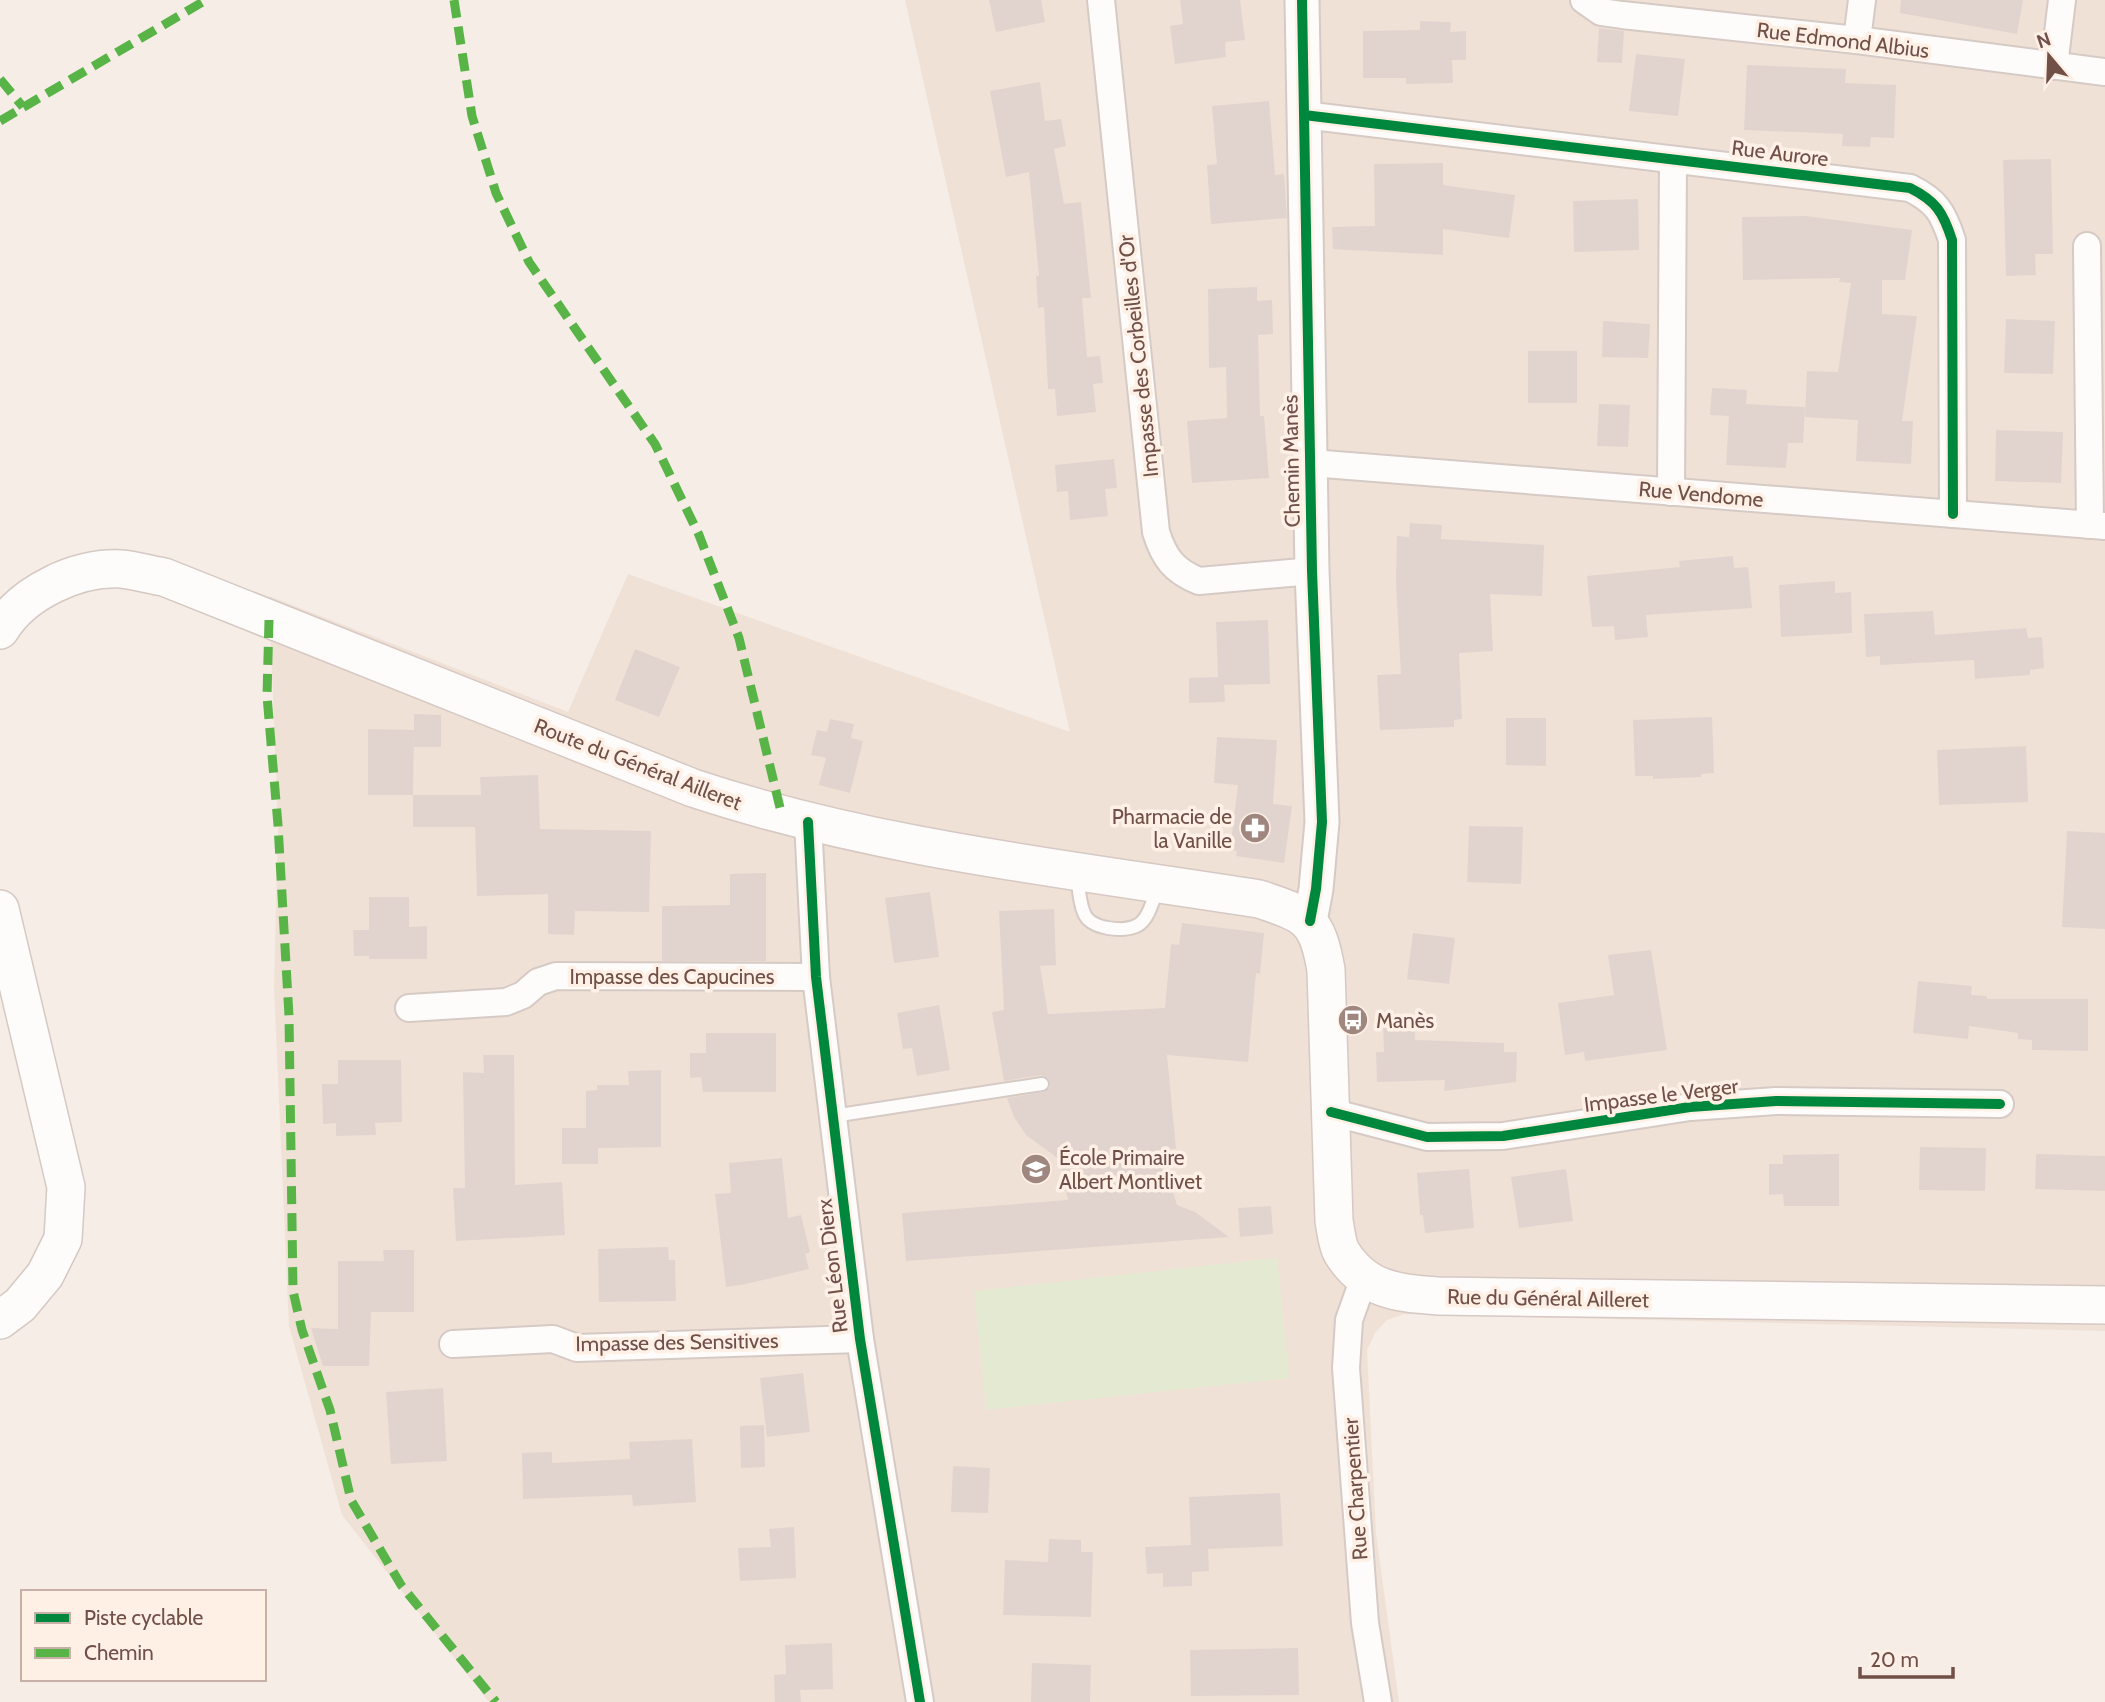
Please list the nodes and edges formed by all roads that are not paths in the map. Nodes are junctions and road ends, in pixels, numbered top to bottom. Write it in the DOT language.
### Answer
graph roads {
  1 [pos="1101,0"];
  2 [pos="1302,0"];
  3 [pos="1584,0"];
  4 [pos="1862,0"];
  5 [pos="2062,0"];
  6 [pos="1857,40"];
  7 [pos="2054,66"];
  8 [pos="2105,72"];
  9 [pos="1304,115"];
  10 [pos="1673,160"];
  11 [pos="2087,246"];
  12 [pos="1311,463"];
  13 [pos="1671,492"];
  14 [pos="1953,514"];
  15 [pos="2098,525"];
  16 [pos="1312,571"];
  17 [pos="0,630"];
  18 [pos="808,822"];
  19 [pos="1077,872"];
  20 [pos="1160,883"];
  21 [pos="0,909"];
  22 [pos="1310,921"];
  23 [pos="817,977"];
  24 [pos="409,1008"];
  25 [pos="1042,1084"];
  26 [pos="2000,1104"];
  27 [pos="1331,1112"];
  28 [pos="833,1116"];
  29 [pos="1364,1278"];
  30 [pos="2105,1305"];
  31 [pos="0,1320"];
  32 [pos="860,1339"];
  33 [pos="453,1344"];
  34 [pos="919,1702"];
  35 [pos="1378,1702"];
  1 -- 16 [label="street, Impasse des Corbeilles d'Or"];
  2 -- 9 [label="street, Chemin Manès"];
  3 -- 6 [label="street, Rue Edmond Albius"];
  4 -- 6 [label="street"];
  5 -- 7 [label="street"];
  6 -- 7 [label="street, Rue Edmond Albius"];
  7 -- 8 [label="street, Rue Edmond Albius"];
  9 -- 10 [label="street, Rue Aurore"];
  9 -- 12 [label="street, Chemin Manès"];
  10 -- 13 [label="street"];
  10 -- 14 [label="street, Rue Aurore"];
  11 -- 15 [label="street, Rue Vendome"];
  12 -- 13 [label="street, Rue Vendome"];
  12 -- 16 [label="street, Chemin Manès"];
  13 -- 14 [label="street, Rue Vendome"];
  14 -- 15 [label="street, Rue Vendome"];
  16 -- 22 [label="street, Chemin Manès"];
  17 -- 18 [label="main road, Route du Général Ailleret"];
  18 -- 19 [label="main road, Route du Général Ailleret"];
  18 -- 23 [label="street, Rue Léon Dierx"];
  19 -- 20 [label="main road, Route du Général Ailleret"];
  19 -- 20 [label="lane"];
  20 -- 22 [label="main road, Route du Général Ailleret"];
  21 -- 31 [label="main road"];
  22 -- 27 [label="main road, Rue du Général Ailleret"];
  23 -- 24 [label="street, Impasse des Capucines"];
  23 -- 28 [label="street, Rue Léon Dierx"];
  25 -- 28 [label="lane"];
  26 -- 27 [label="street, Impasse le Verger"];
  27 -- 29 [label="main road, Rue du Général Ailleret"];
  28 -- 32 [label="street, Rue Léon Dierx"];
  29 -- 30 [label="main road, Rue du Général Ailleret"];
  29 -- 35 [label="street, Rue Charpentier"];
  32 -- 33 [label="street, Impasse des Sensitives"];
  32 -- 34 [label="street, Rue Léon Dierx"];
}
